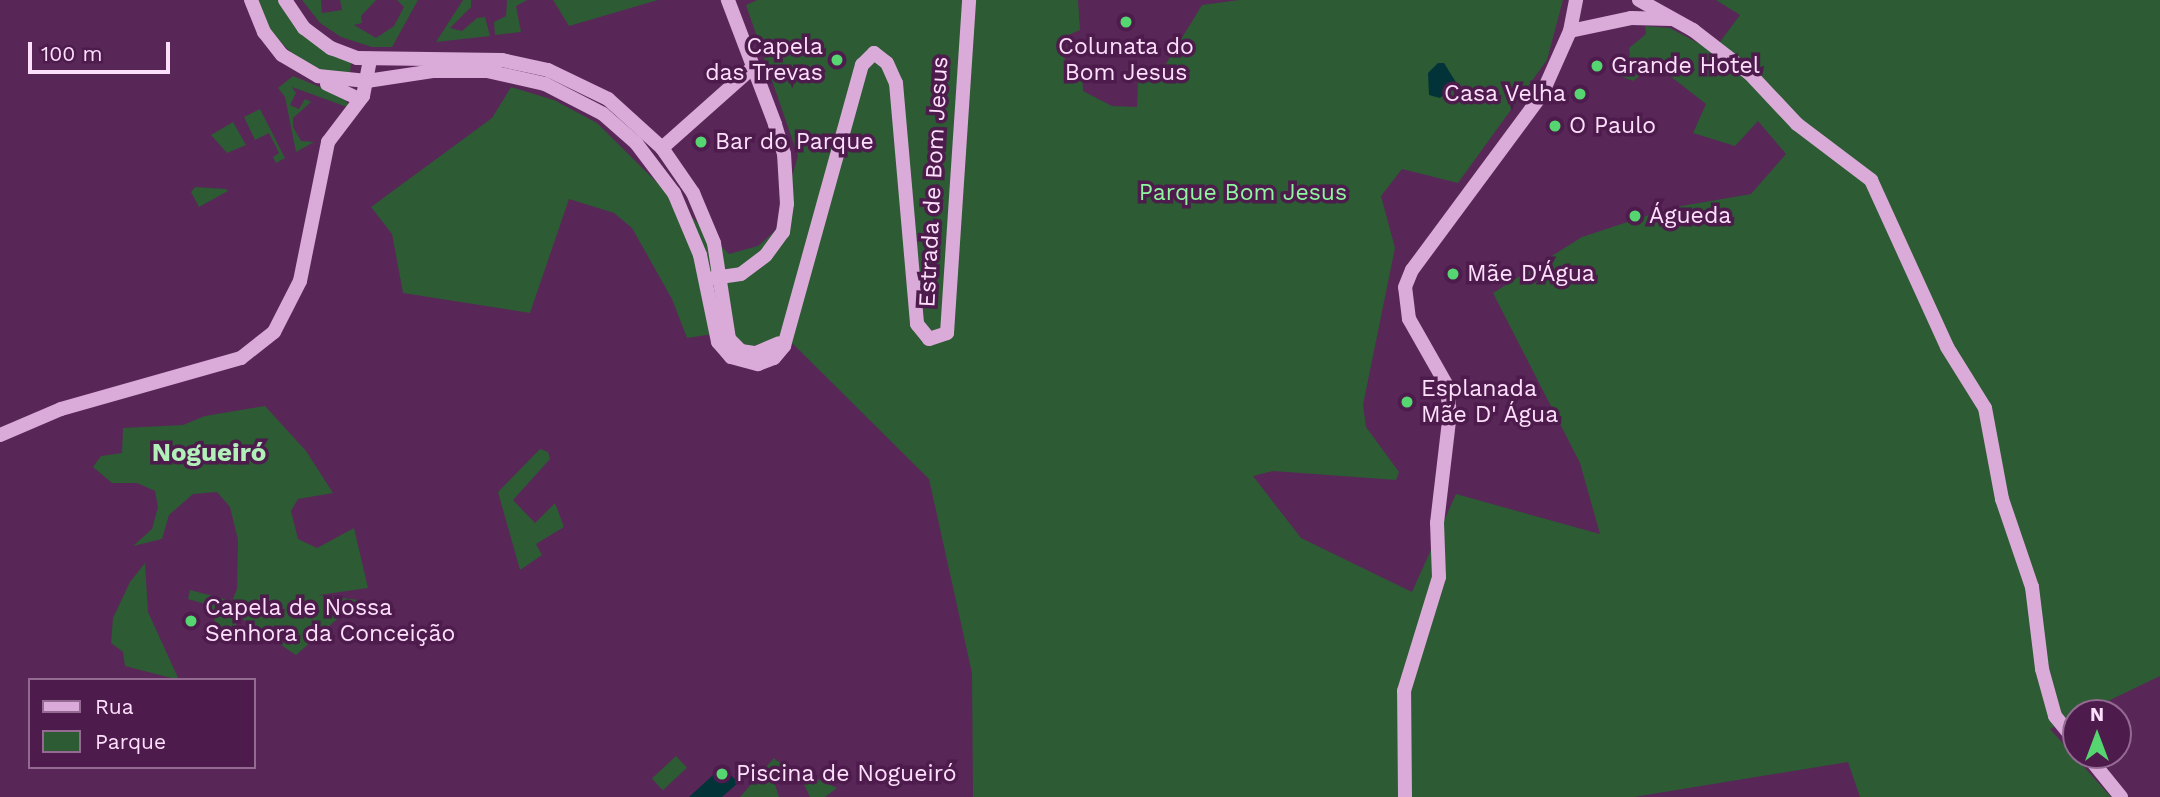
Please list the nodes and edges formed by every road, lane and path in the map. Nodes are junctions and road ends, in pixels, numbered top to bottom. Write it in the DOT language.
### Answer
graph roads {
  1 [pos="251,0"];
  2 [pos="285,0"];
  3 [pos="728,0"];
  4 [pos="969,0"];
  5 [pos="1576,0"];
  6 [pos="1639,0"];
  7 [pos="1674,19"];
  8 [pos="1570,31"];
  9 [pos="363,58"];
  10 [pos="752,68"];
  11 [pos="318,76"];
  12 [pos="361,81"];
  13 [pos="353,103"];
  14 [pos="662,148"];
  15 [pos="662,174"];
  16 [pos="705,277"];
  17 [pos="721,278"];
  18 [pos="786,338"];
  19 [pos="0,435"];
  20 [pos="2062,725"];
  21 [pos="2098,769"];
  22 [pos="1405,797"];
  23 [pos="2121,797"];
  1 -- 11 [label="main road"];
  2 -- 9 [label="main road"];
  3 -- 10 [label="main road"];
  4 -- 18 [label="main road, Estrada de Bom Jesus"];
  5 -- 8 [label="main road"];
  6 -- 7 [label="main road"];
  7 -- 8 [label="main road"];
  7 -- 20 [label="main road"];
  8 -- 22 [label="main road"];
  9 -- 12 [label="main road"];
  9 -- 14 [label="main road"];
  10 -- 14 [label="main road"];
  10 -- 17 [label="main road"];
  11 -- 12 [label="main road"];
  11 -- 13 [label="main road"];
  12 -- 13 [label="main road"];
  12 -- 15 [label="main road"];
  13 -- 19 [label="main road"];
  14 -- 15 [label="main road"];
  14 -- 17 [label="main road"];
  15 -- 16 [label="main road"];
  16 -- 17 [label="main road"];
  16 -- 18 [label="main road"];
  17 -- 18 [label="main road"];
  21 -- 23 [label="main road"];
}
